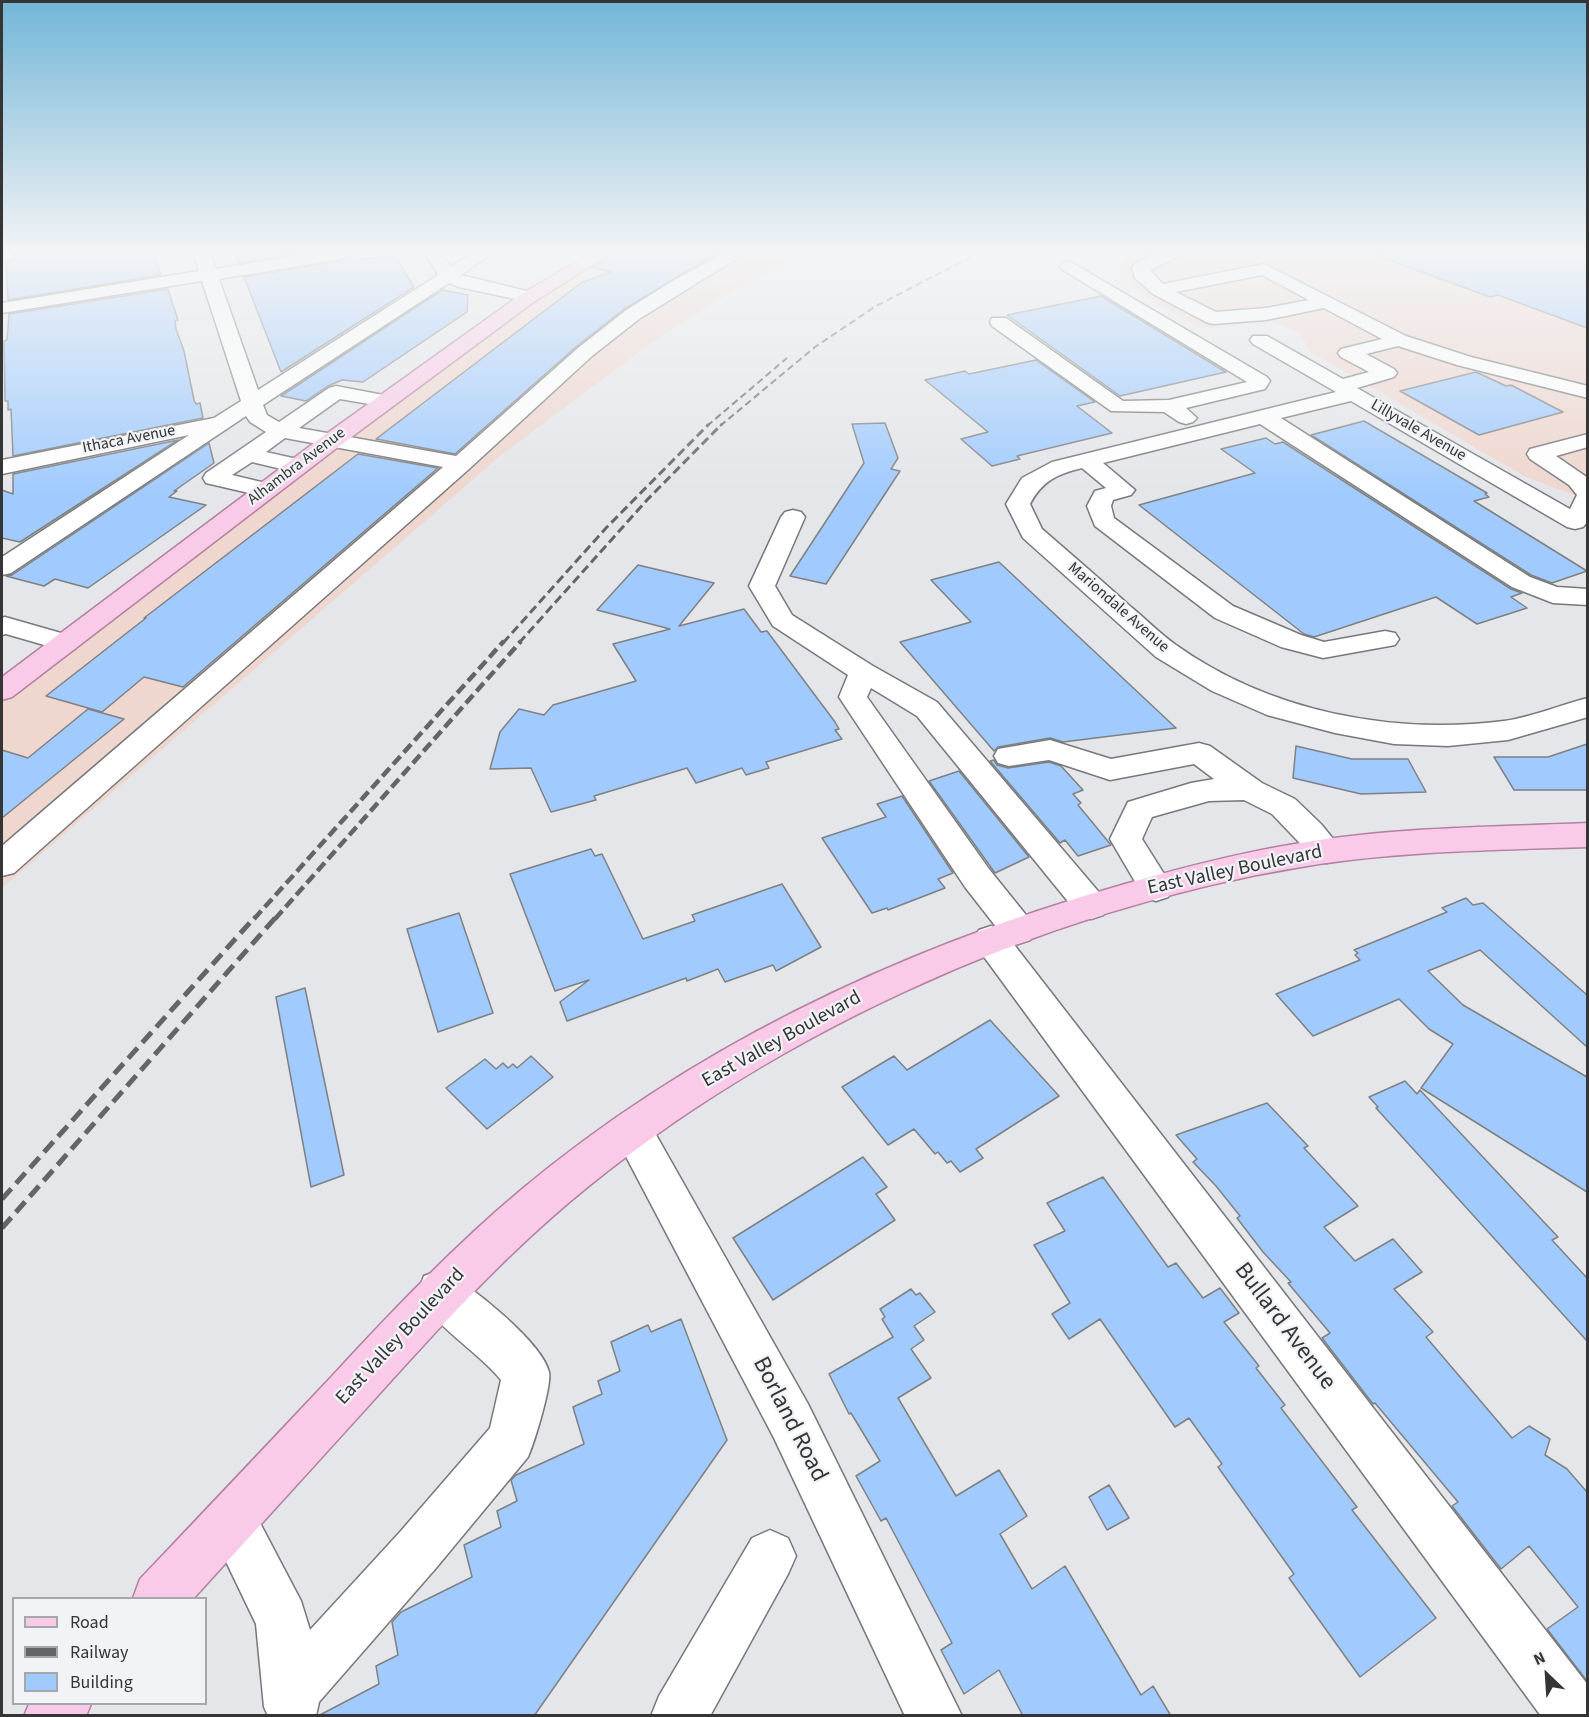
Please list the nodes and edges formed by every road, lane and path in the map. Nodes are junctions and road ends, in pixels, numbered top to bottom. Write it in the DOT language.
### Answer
graph roads {
  1 [pos="230,334"];
  2 [pos="364,334"];
  3 [pos="478,334"];
  4 [pos="608,334"];
  5 [pos="1016,334"];
  6 [pos="1182,334"];
  7 [pos="1388,334"];
  8 [pos="1260,340"];
  9 [pos="1399,340"];
  10 [pos="1452,357"];
  11 [pos="1387,373"];
  12 [pos="1347,390"];
  13 [pos="1587,392"];
  14 [pos="387,401"];
  15 [pos="1169,406"];
  16 [pos="255,411"];
  17 [pos="1264,417"];
  18 [pos="228,420"];
  19 [pos="281,430"];
  20 [pos="1205,431"];
  21 [pos="1587,440"];
  22 [pos="330,442"];
  23 [pos="247,454"];
  24 [pos="1087,460"];
  25 [pos="461,464"];
  26 [pos="298,466"];
  27 [pos="2,467"];
  28 [pos="266,490"];
  29 [pos="1587,495"];
  30 [pos="793,517"];
  31 [pos="1583,522"];
  32 [pos="2,568"];
  33 [pos="1587,597"];
  34 [pos="2,627"];
  35 [pos="1385,639"];
  36 [pos="65,643"];
  37 [pos="863,672"];
  38 [pos="2,692"];
  39 [pos="1587,707"];
  40 [pos="1009,756"];
  41 [pos="1110,770"];
  42 [pos="1250,789"];
  43 [pos="1139,810"];
  44 [pos="1587,835"];
  45 [pos="1327,851"];
  46 [pos="2,864"];
  47 [pos="1156,888"];
  48 [pos="1091,906"];
  49 [pos="1005,935"];
  50 [pos="632,1130"];
  51 [pos="440,1292"];
  52 [pos="231,1520"];
  53 [pos="770,1556"];
  54 [pos="161,1597"];
  55 [pos="292,1704"];
  56 [pos="679,1716"];
  57 [pos="934,1716"];
  58 [pos="1576,1716"];
  1 -- 16 [label="street"];
  2 -- 16 [label="street"];
  3 -- 14 [label="main road, Alhambra Avenue"];
  4 -- 25 [label="street"];
  5 -- 15 [label="street"];
  6 -- 15 [label="street"];
  7 -- 9 [label="street"];
  8 -- 12 [label="street, Lillyvale Avenue"];
  9 -- 10 [label="street"];
  9 -- 11 [label="street"];
  10 -- 11 [label="street, Mariondale Avenue"];
  10 -- 13 [label="street"];
  11 -- 12 [label="street, Mariondale Avenue"];
  12 -- 17 [label="street, Mariondale Avenue"];
  12 -- 31 [label="street, Lillyvale Avenue"];
  14 -- 19 [label="street"];
  14 -- 22 [label="main road, Alhambra Avenue"];
  15 -- 20 [label="street"];
  16 -- 18 [label="street, Ithaca Avenue"];
  16 -- 19 [label="street"];
  17 -- 20 [label="street, Mariondale Avenue"];
  17 -- 33 [label="street"];
  18 -- 27 [label="street, Ithaca Avenue"];
  18 -- 32 [label="street"];
  19 -- 22 [label="street"];
  19 -- 23 [label="street"];
  20 -- 24 [label="street, Mariondale Avenue"];
  21 -- 29 [label="street"];
  22 -- 25 [label="street"];
  22 -- 26 [label="main road, Alhambra Avenue"];
  23 -- 26 [label="street"];
  23 -- 28 [label="street"];
  24 -- 35 [label="street"];
  24 -- 39 [label="street, Mariondale Avenue"];
  25 -- 46 [label="street"];
  26 -- 28 [label="main road, Alhambra Avenue"];
  28 -- 36 [label="main road, Alhambra Avenue"];
  29 -- 31 [label="street"];
  30 -- 37 [label="street"];
  34 -- 36 [label="street"];
  36 -- 38 [label="main road, Alhambra Avenue"];
  37 -- 48 [label="street"];
  37 -- 49 [label="street, Bullard Avenue"];
  40 -- 41 [label="street"];
  41 -- 42 [label="street"];
  41 -- 43 [label="street"];
  42 -- 43 [label="street"];
  42 -- 45 [label="street"];
  43 -- 47 [label="street"];
  44 -- 45 [label="main road, East Valley Boulevard"];
  45 -- 47 [label="main road, East Valley Boulevard"];
  47 -- 48 [label="main road, East Valley Boulevard"];
  48 -- 49 [label="main road, East Valley Boulevard"];
  49 -- 50 [label="main road, East Valley Boulevard"];
  49 -- 58 [label="street, Bullard Avenue"];
  50 -- 51 [label="main road, East Valley Boulevard"];
  50 -- 57 [label="street, Borland Road"];
  51 -- 52 [label="main road, East Valley Boulevard"];
  51 -- 55 [label="street"];
  52 -- 54 [label="main road, East Valley Boulevard"];
  52 -- 55 [label="street"];
  53 -- 56 [label="street"];
}
